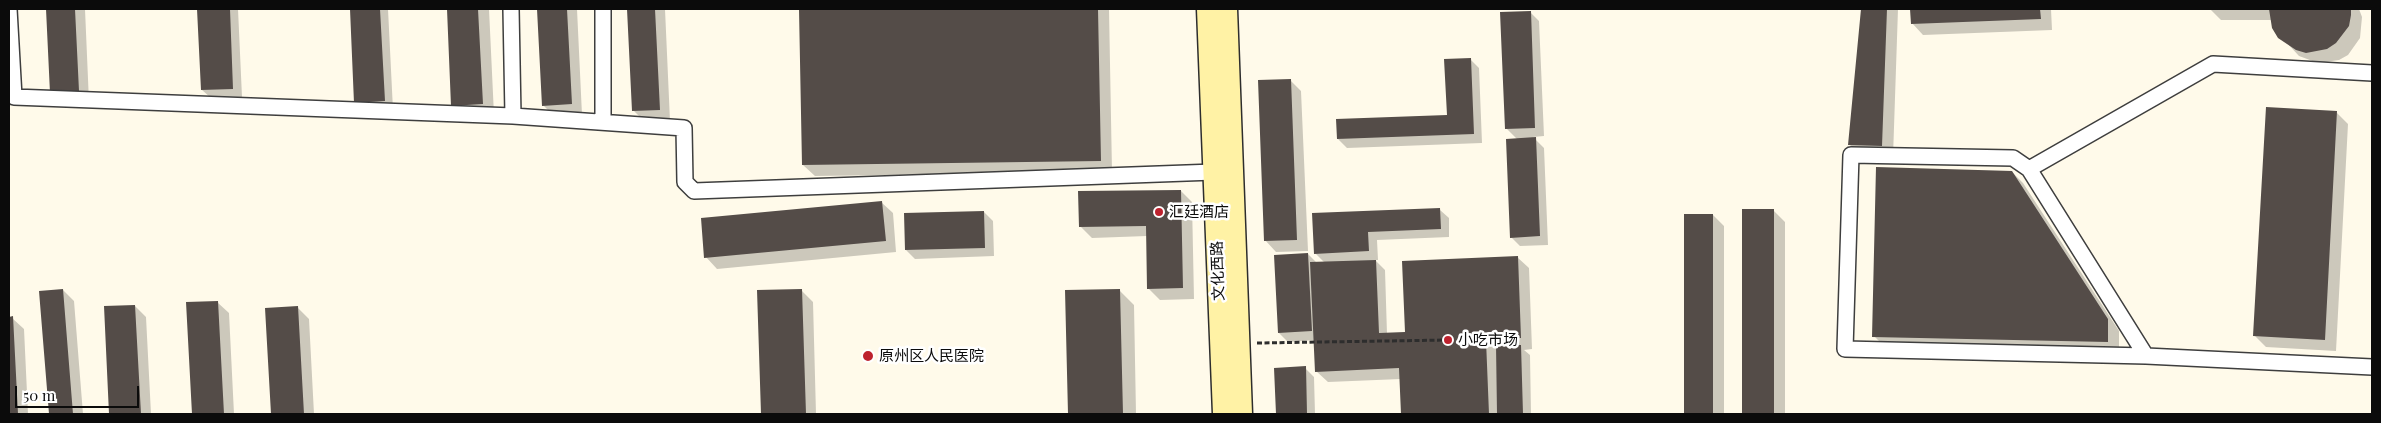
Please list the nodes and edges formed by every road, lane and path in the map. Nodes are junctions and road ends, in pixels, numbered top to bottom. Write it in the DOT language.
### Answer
graph roads {
  1 [pos="9,9"];
  2 [pos="512,9"];
  3 [pos="603,9"];
  4 [pos="1208,9"];
  5 [pos="1226,9"];
  6 [pos="2372,73"];
  7 [pos="513,116"];
  8 [pos="603,122"];
  9 [pos="2029,169"];
  10 [pos="1214,172"];
  11 [pos="1448,340"];
  12 [pos="1239,344"];
  13 [pos="2146,356"];
  14 [pos="2372,367"];
  15 [pos="1224,414"];
  16 [pos="1241,414"];
  1 -- 7 [label="street"];
  2 -- 7 [label="street"];
  3 -- 8 [label="street"];
  4 -- 10 [label="main road, 文化西路"];
  5 -- 12 [label="main road, 文化西路"];
  6 -- 9 [label="street"];
  7 -- 8 [label="street"];
  8 -- 10 [label="street"];
  9 -- 13 [label="street"];
  9 -- 13 [label="street"];
  10 -- 15 [label="main road, 文化西路"];
  11 -- 12 [label="path"];
  12 -- 16 [label="main road, 文化西路"];
  13 -- 14 [label="street"];
}
